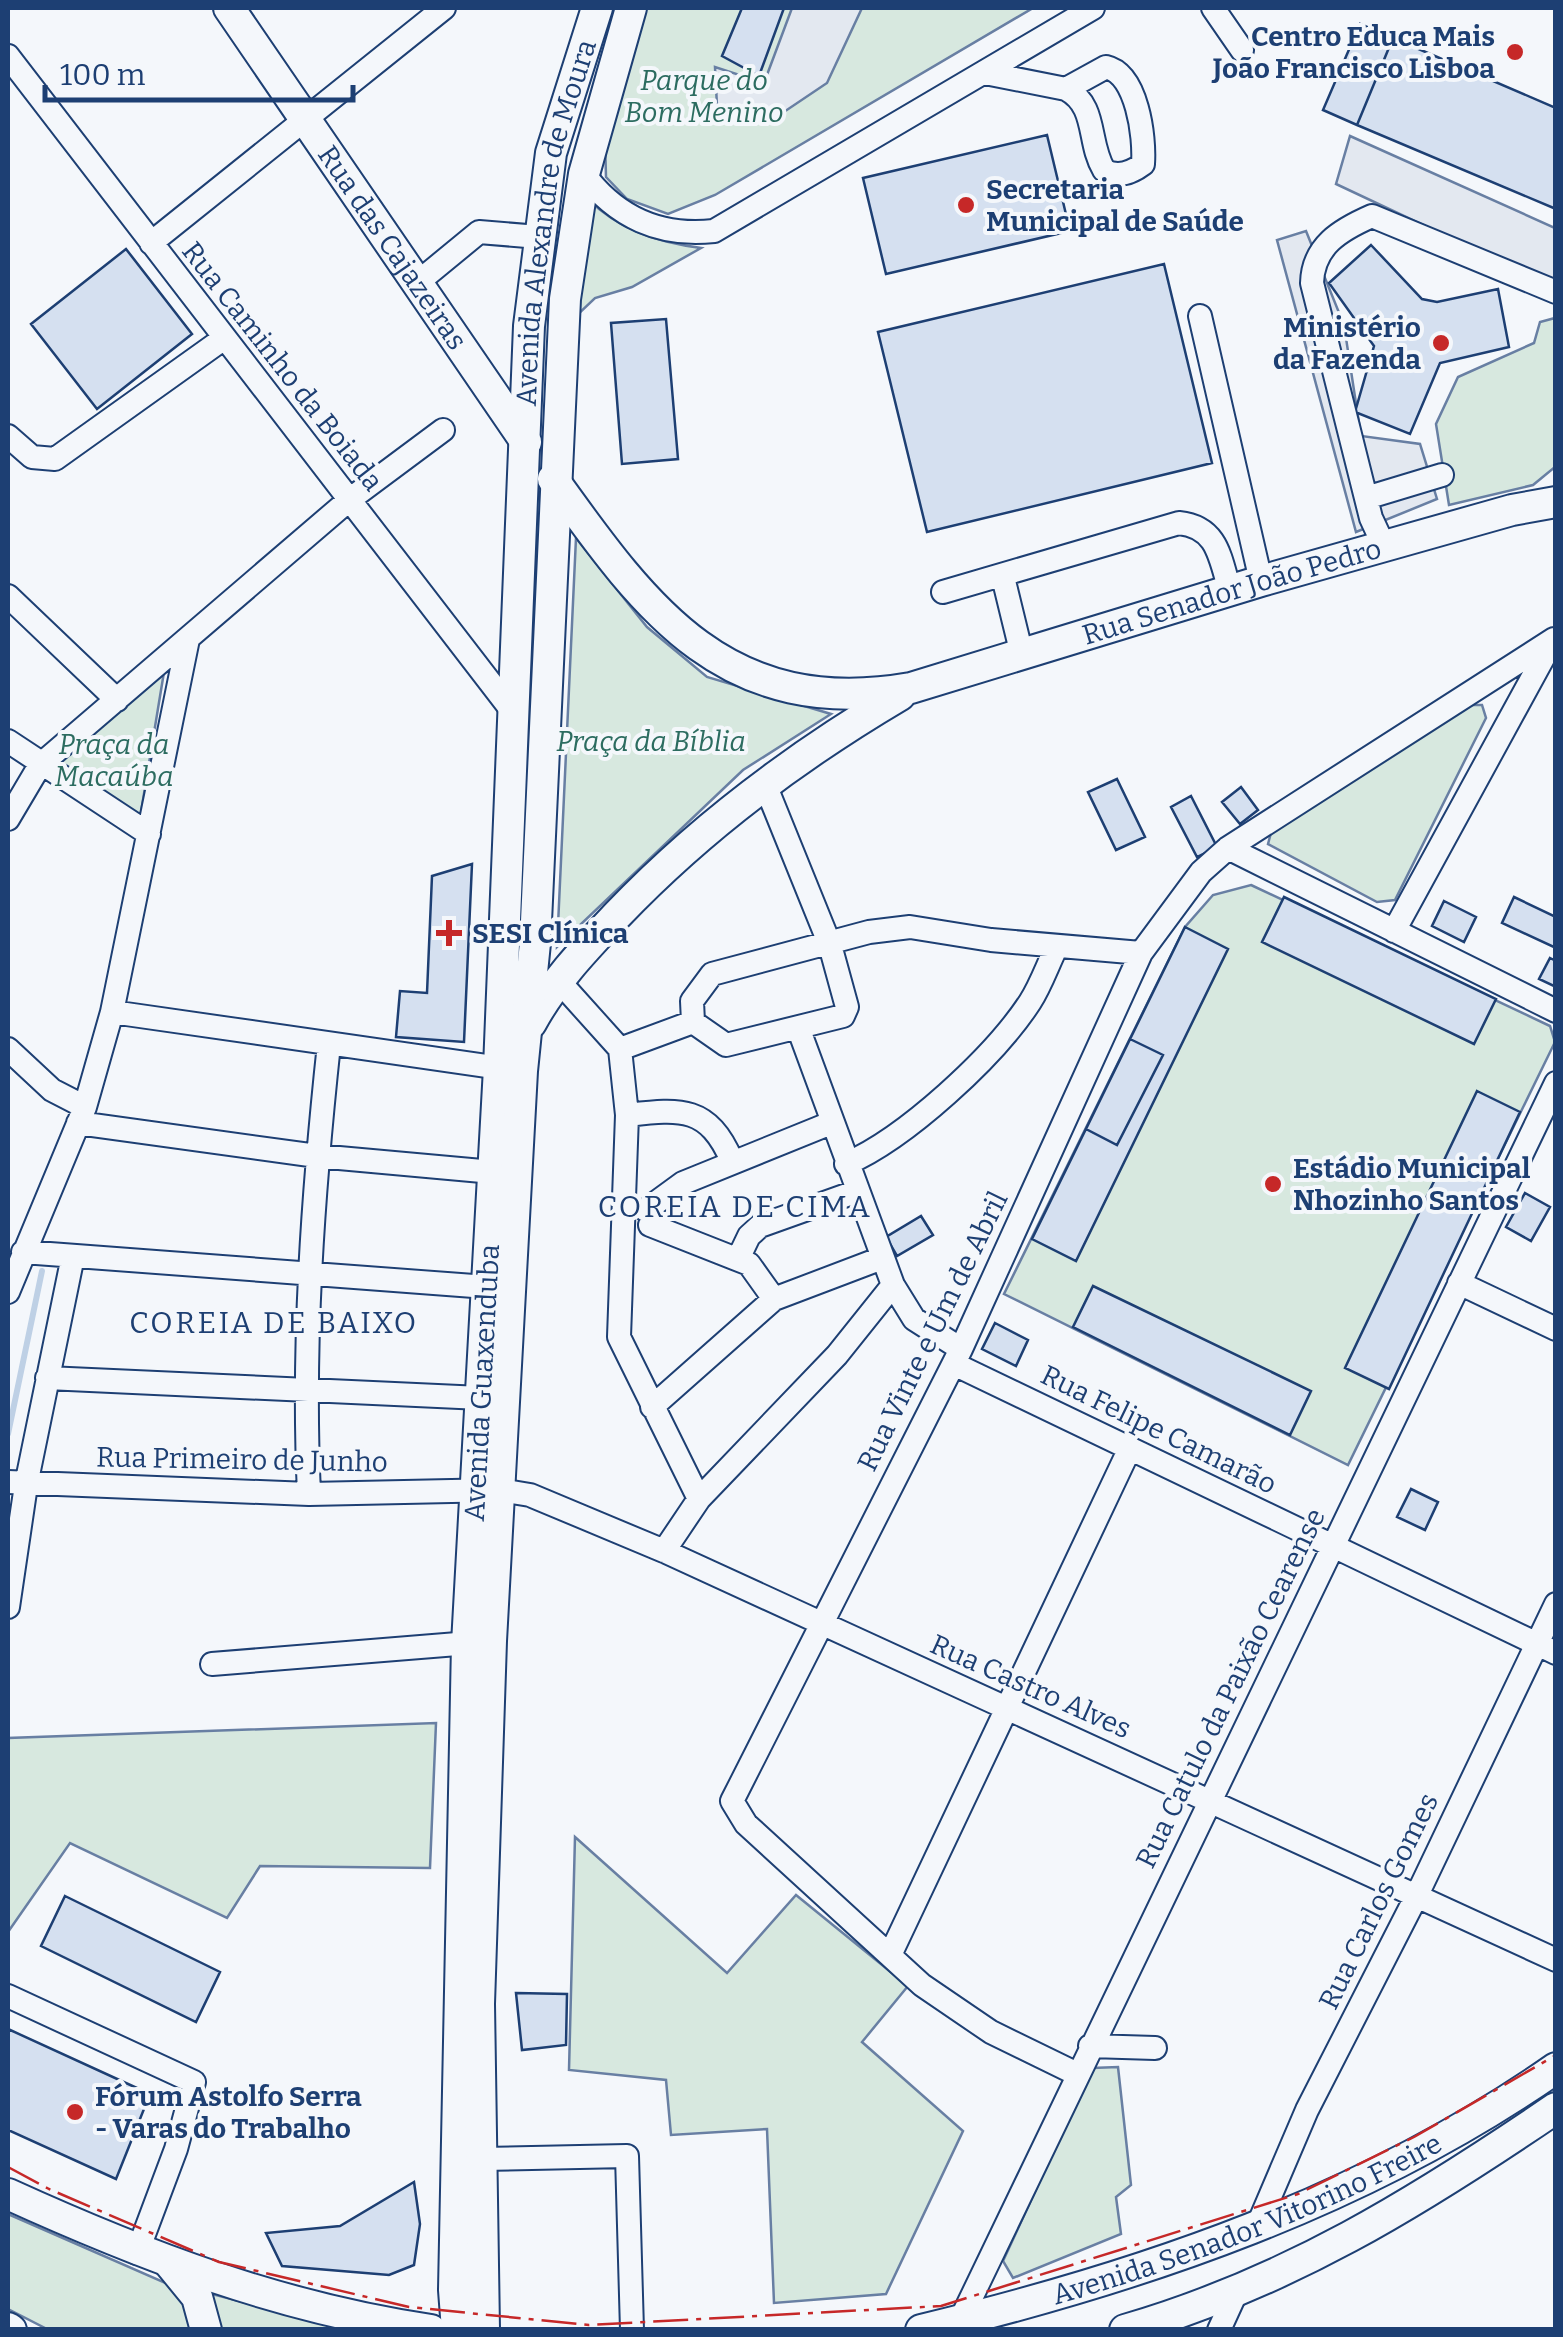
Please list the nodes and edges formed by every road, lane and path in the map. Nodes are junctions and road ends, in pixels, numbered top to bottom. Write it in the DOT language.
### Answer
graph roads {
  1 [pos="229,8"];
  2 [pos="444,8"];
  3 [pos="597,8"];
  4 [pos="631,8"];
  5 [pos="1094,8"];
  6 [pos="1213,8"];
  7 [pos="1242,50"];
  8 [pos="8,56"];
  9 [pos="985,73"];
  10 [pos="1066,89"];
  11 [pos="306,121"];
  12 [pos="584,174"];
  13 [pos="539,238"];
  14 [pos="151,243"];
  15 [pos="417,283"];
  16 [pos="1556,292"];
  17 [pos="1200,316"];
  18 [pos="223,338"];
  19 [pos="559,408"];
  20 [pos="443,430"];
  21 [pos="8,436"];
  22 [pos="523,438"];
  23 [pos="1442,474"];
  24 [pos="556,483"];
  25 [pos="1556,488"];
  26 [pos="1366,498"];
  27 [pos="350,500"];
  28 [pos="1556,502"];
  29 [pos="1512,510"];
  30 [pos="1556,528"];
  31 [pos="1384,546"];
  32 [pos="1003,577"];
  33 [pos="1261,581"];
  34 [pos="1230,591"];
  35 [pos="943,592"];
  36 [pos="8,596"];
  37 [pos="1555,638"];
  38 [pos="188,640"];
  39 [pos="1022,654"];
  40 [pos="911,688"];
  41 [pos="117,700"];
  42 [pos="512,712"];
  43 [pos="8,741"];
  44 [pos="40,764"];
  45 [pos="764,782"];
  46 [pos="8,819"];
  47 [pos="149,834"];
  48 [pos="1228,848"];
  49 [pos="1394,930"];
  50 [pos="534,943"];
  51 [pos="830,944"];
  52 [pos="1057,946"];
  53 [pos="1141,953"];
  54 [pos="558,980"];
  55 [pos="1556,1011"];
  56 [pos="112,1012"];
  57 [pos="693,1022"];
  58 [pos="798,1030"];
  59 [pos="525,1035"];
  60 [pos="330,1044"];
  61 [pos="620,1048"];
  62 [pos="8,1050"];
  63 [pos="511,1069"];
  64 [pos="1556,1083"];
  65 [pos="638,1113"];
  66 [pos="81,1115"];
  67 [pos="830,1124"];
  68 [pos="317,1156"];
  69 [pos="732,1161"];
  70 [pos="846,1164"];
  71 [pos="493,1172"];
  72 [pos="858,1191"];
  73 [pos="23,1252"];
  74 [pos="73,1256"];
  75 [pos="882,1258"];
  76 [pos="738,1259"];
  77 [pos="311,1274"];
  78 [pos="1459,1283"];
  79 [pos="893,1285"];
  80 [pos="486,1287"];
  81 [pos="8,1292"];
  82 [pos="774,1299"];
  83 [pos="1556,1329"];
  84 [pos="957,1356"];
  85 [pos="47,1378"];
  86 [pos="304,1390"];
  87 [pos="480,1398"];
  88 [pos="652,1407"];
  89 [pos="1130,1448"];
  90 [pos="16,1483"];
  91 [pos="487,1491"];
  92 [pos="309,1494"];
  93 [pos="699,1498"];
  94 [pos="1332,1546"];
  95 [pos="664,1550"];
  96 [pos="1556,1604"];
  97 [pos="8,1607"];
  98 [pos="822,1624"];
  99 [pos="479,1642"];
  100 [pos="1546,1648"];
  101 [pos="212,1664"];
  102 [pos="1004,1708"];
  103 [pos="1210,1798"];
  104 [pos="1417,1895"];
  105 [pos="891,1953"];
  106 [pos="1556,1960"];
  107 [pos="8,1996"];
  108 [pos="1090,2046"];
  109 [pos="1155,2048"];
  110 [pos="1556,2068"];
  111 [pos="1077,2074"];
  112 [pos="1556,2108"];
  113 [pos="480,2159"];
  114 [pos="8,2194"];
  115 [pos="1258,2227"];
  116 [pos="137,2252"];
  117 [pos="167,2262"];
  118 [pos="454,2290"];
  119 [pos="1229,2318"];
  120 [pos="962,2324"];
  121 [pos="421,2328"];
  122 [pos="206,2330"];
  123 [pos="457,2330"];
  124 [pos="484,2330"];
  125 [pos="632,2330"];
  126 [pos="921,2330"];
  127 [pos="1125,2330"];
  1 -- 11 [label="main road, Rua das Cajazeiras"];
  2 -- 11 [label="street"];
  3 -- 13 [label="main road, Avenida Alexandre de Moura"];
  4 -- 12 [label="main road, Avenida Alexandre de Moura"];
  5 -- 9 [label="street"];
  6 -- 7 [label="street"];
  8 -- 14 [label="street, Rua Caminho da Boiada"];
  9 -- 10 [label="street"];
  9 -- 12 [label="street"];
  10 -- 10 [label="street"];
  11 -- 14 [label="street"];
  11 -- 15 [label="main road, Rua das Cajazeiras"];
  12 -- 19 [label="main road, Avenida Alexandre de Moura"];
  13 -- 15 [label="street"];
  13 -- 22 [label="main road, Avenida Alexandre de Moura"];
  14 -- 18 [label="street, Rua Caminho da Boiada"];
  15 -- 22 [label="main road, Rua das Cajazeiras"];
  16 -- 26 [label="street"];
  17 -- 33 [label="street"];
  18 -- 21 [label="street"];
  18 -- 27 [label="street, Rua Caminho da Boiada"];
  19 -- 22 [label="main road"];
  19 -- 24 [label="main road, Avenida Alexandre de Moura"];
  20 -- 27 [label="street"];
  22 -- 24 [label="main road, Rua Senador João Pedro"];
  22 -- 42 [label="main road, Avenida Guaxenduba"];
  23 -- 26 [label="street"];
  24 -- 40 [label="main road, Rua Senador João Pedro"];
  24 -- 50 [label="main road, Avenida Guaxenduba"];
  25 -- 29 [label="main road"];
  26 -- 31 [label="street"];
  27 -- 38 [label="street"];
  27 -- 42 [label="street, Rua Caminho da Boiada"];
  28 -- 29 [label="main road, Rua Senador João Pedro"];
  29 -- 30 [label="main road"];
  29 -- 31 [label="main road, Rua Senador João Pedro"];
  31 -- 33 [label="main road, Rua Senador João Pedro"];
  32 -- 34 [label="street"];
  32 -- 35 [label="street"];
  32 -- 39 [label="street"];
  33 -- 34 [label="main road, Rua Senador João Pedro"];
  34 -- 39 [label="main road, Rua Senador João Pedro"];
  36 -- 41 [label="street"];
  37 -- 48 [label="street, Rua Vinte e Um de Abril"];
  37 -- 49 [label="street"];
  38 -- 41 [label="street"];
  38 -- 47 [label="street"];
  39 -- 40 [label="main road, Rua Senador João Pedro"];
  40 -- 45 [label="main road, Rua Senador João Pedro"];
  41 -- 44 [label="street"];
  42 -- 50 [label="main road"];
  42 -- 63 [label="main road, Avenida Guaxenduba"];
  43 -- 44 [label="street"];
  44 -- 46 [label="street"];
  44 -- 47 [label="street"];
  45 -- 51 [label="street"];
  45 -- 54 [label="main road, Rua Senador João Pedro"];
  47 -- 56 [label="street"];
  48 -- 49 [label="street"];
  48 -- 53 [label="street, Rua Vinte e Um de Abril"];
  49 -- 55 [label="street"];
  50 -- 59 [label="main road, Avenida Guaxenduba"];
  51 -- 52 [label="street"];
  51 -- 57 [label="street"];
  51 -- 58 [label="street"];
  52 -- 53 [label="street"];
  52 -- 70 [label="street"];
  53 -- 84 [label="street, Rua Vinte e Um de Abril"];
  54 -- 59 [label="main road, Rua Senador João Pedro"];
  54 -- 61 [label="street"];
  56 -- 60 [label="street"];
  56 -- 66 [label="street"];
  57 -- 58 [label="street"];
  57 -- 61 [label="street"];
  58 -- 67 [label="street, Rua Felipe Camarão"];
  59 -- 63 [label="main road, Avenida Guaxenduba"];
  60 -- 63 [label="street"];
  60 -- 68 [label="street"];
  61 -- 65 [label="street"];
  62 -- 66 [label="street"];
  63 -- 71 [label="main road, Avenida Guaxenduba"];
  63 -- 91 [label="main road, Avenida Guaxenduba"];
  64 -- 78 [label="street, Rua Catulo da Paixão Cearense"];
  65 -- 69 [label="street"];
  65 -- 88 [label="street"];
  66 -- 68 [label="street"];
  66 -- 73 [label="street"];
  67 -- 69 [label="street"];
  67 -- 70 [label="street, Rua Felipe Camarão"];
  68 -- 71 [label="street"];
  68 -- 77 [label="street"];
  69 -- 76 [label="street"];
  70 -- 72 [label="street, Rua Felipe Camarão"];
  71 -- 80 [label="main road, Avenida Guaxenduba"];
  72 -- 75 [label="street, Rua Felipe Camarão"];
  72 -- 76 [label="street"];
  73 -- 74 [label="street"];
  73 -- 81 [label="street"];
  74 -- 77 [label="street"];
  74 -- 85 [label="street"];
  75 -- 79 [label="street, Rua Felipe Camarão"];
  75 -- 82 [label="street"];
  76 -- 82 [label="street"];
  77 -- 80 [label="street"];
  77 -- 86 [label="street"];
  78 -- 83 [label="street"];
  78 -- 94 [label="street, Rua Catulo da Paixão Cearense"];
  79 -- 84 [label="street, Rua Felipe Camarão"];
  79 -- 93 [label="street"];
  80 -- 87 [label="main road, Avenida Guaxenduba"];
  82 -- 88 [label="street"];
  84 -- 89 [label="street, Rua Felipe Camarão"];
  84 -- 98 [label="street, Rua Vinte e Um de Abril"];
  85 -- 86 [label="street"];
  85 -- 90 [label="street"];
  86 -- 87 [label="street"];
  86 -- 92 [label="street"];
  87 -- 91 [label="main road, Avenida Guaxenduba"];
  88 -- 93 [label="street"];
  89 -- 94 [label="street, Rua Felipe Camarão"];
  89 -- 102 [label="street"];
  90 -- 92 [label="street, Rua Primeiro de Junho"];
  90 -- 97 [label="street"];
  91 -- 92 [label="street, Rua Primeiro de Junho"];
  91 -- 95 [label="street, Rua Castro Alves"];
  91 -- 99 [label="main road, Avenida Guaxenduba"];
  93 -- 95 [label="street"];
  94 -- 100 [label="street, Rua Felipe Camarão"];
  94 -- 103 [label="street, Rua Catulo da Paixão Cearense"];
  95 -- 98 [label="street, Rua Castro Alves"];
  96 -- 100 [label="street, Rua Carlos Gomes"];
  98 -- 102 [label="street, Rua Castro Alves"];
  98 -- 105 [label="street, Rua Vinte e Um de Abril"];
  99 -- 101 [label="street"];
  99 -- 113 [label="main road, Avenida Guaxenduba"];
  99 -- 118 [label="main road, Avenida Guaxenduba"];
  100 -- 104 [label="street, Rua Carlos Gomes"];
  102 -- 103 [label="street, Rua Castro Alves"];
  102 -- 105 [label="street"];
  103 -- 104 [label="street, Rua Castro Alves"];
  103 -- 108 [label="street, Rua Catulo da Paixão Cearense"];
  104 -- 106 [label="street, Rua Castro Alves"];
  104 -- 115 [label="street, Rua Carlos Gomes"];
  105 -- 111 [label="street, Rua Vinte e Um de Abril"];
  107 -- 116 [label="street"];
  108 -- 109 [label="street"];
  108 -- 111 [label="street, Rua Catulo da Paixão Cearense"];
  110 -- 115 [label="main road, Avenida Senador Vitorino Freire"];
  111 -- 120 [label="street, Rua Catulo da Paixão Cearense"];
  112 -- 119 [label="main road, Avenida Senador Vitorino Freire"];
  113 -- 124 [label="main road, Avenida Guaxenduba"];
  113 -- 125 [label="street"];
  114 -- 116 [label="main road"];
  115 -- 120 [label="main road, Avenida Senador Vitorino Freire"];
  116 -- 117 [label="main road"];
  117 -- 121 [label="main road"];
  117 -- 122 [label="main road"];
  118 -- 121 [label="main road"];
  118 -- 123 [label="main road, Avenida Guaxenduba"];
  119 -- 127 [label="main road, Avenida Senador Vitorino Freire"];
  120 -- 126 [label="main road, Avenida Senador Vitorino Freire"];
}
